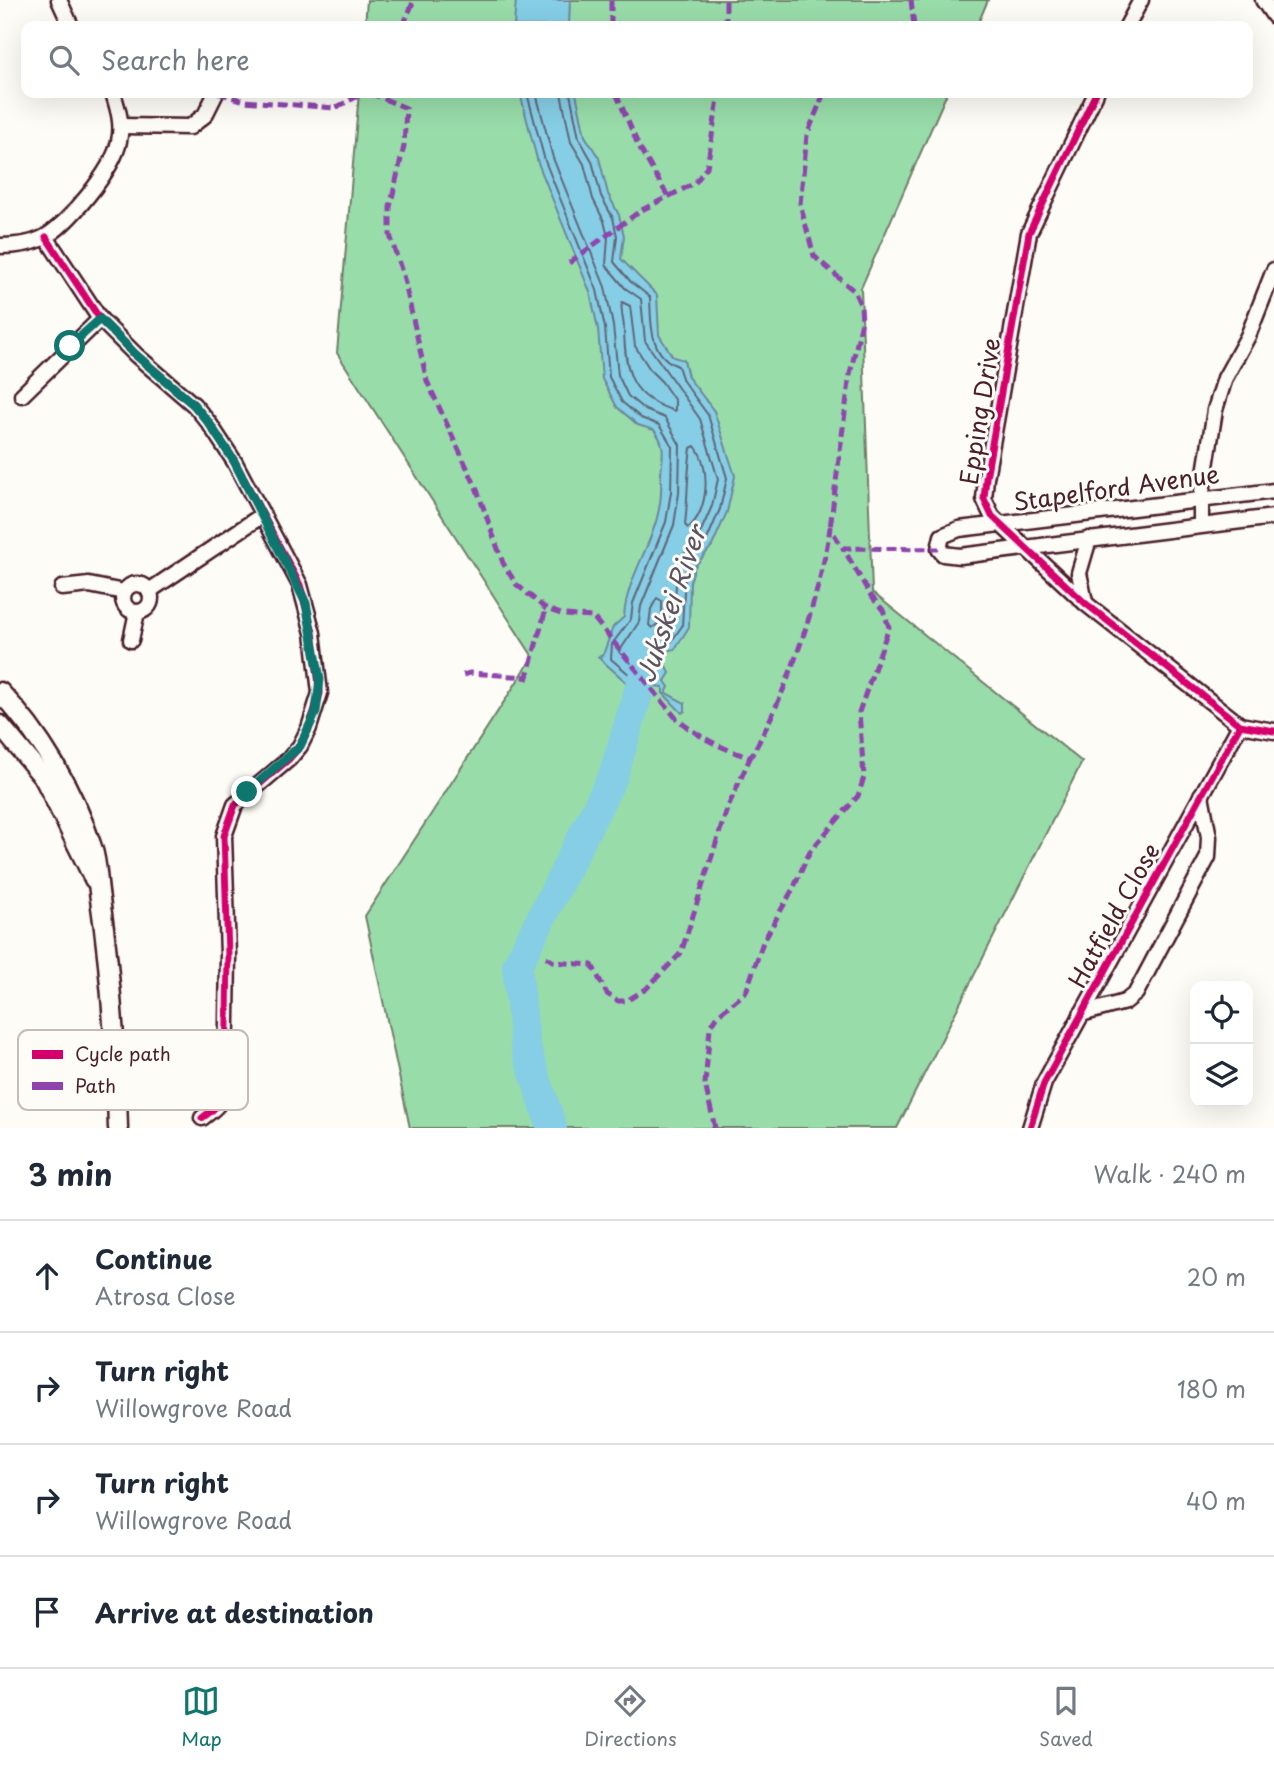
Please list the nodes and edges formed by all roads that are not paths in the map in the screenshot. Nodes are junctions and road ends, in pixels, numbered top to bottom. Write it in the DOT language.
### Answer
graph roads {
  1 [pos="59,0"];
  2 [pos="1141,0"];
  3 [pos="1264,0"];
  4 [pos="1274,16"];
  5 [pos="69,21"];
  6 [pos="1130,21"];
  7 [pos="114,98"];
  8 [pos="214,98"];
  9 [pos="1094,98"];
  10 [pos="121,126"];
  11 [pos="46,237"];
  12 [pos="0,246"];
  13 [pos="1274,270"];
  14 [pos="100,319"];
  15 [pos="23,395"];
  16 [pos="1274,491"];
  17 [pos="1201,498"];
  18 [pos="261,516"];
  19 [pos="1274,517"];
  20 [pos="1201,525"];
  21 [pos="999,526"];
  22 [pos="1089,539"];
  23 [pos="1023,548"];
  24 [pos="62,588"];
  25 [pos="149,591"];
  26 [pos="124,592"];
  27 [pos="1085,603"];
  28 [pos="136,612"];
  29 [pos="131,640"];
  30 [pos="0,692"];
  31 [pos="0,725"];
  32 [pos="1240,725"];
  33 [pos="1274,731"];
  34 [pos="1201,795"];
  35 [pos="97,885"];
  36 [pos="1081,1014"];
  37 [pos="112,1030"];
  38 [pos="227,1030"];
  39 [pos="117,1110"];
  40 [pos="214,1110"];
  41 [pos="202,1118"];
  42 [pos="118,1128"];
  43 [pos="1030,1128"];
  1 -- 5 [label="street"];
  2 -- 6 [label="street"];
  3 -- 4 [label="street"];
  7 -- 10 [label="street"];
  8 -- 10 [label="street"];
  9 -- 21 [label="street, Epping Drive"];
  10 -- 11 [label="street"];
  11 -- 12 [label="street"];
  11 -- 14 [label="street"];
  13 -- 17 [label="street"];
  14 -- 15 [label="street"];
  14 -- 18 [label="street"];
  16 -- 17 [label="street, Stapelford Avenue"];
  17 -- 20 [label="street"];
  17 -- 21 [label="street, Stapelford Avenue"];
  18 -- 25 [label="street"];
  18 -- 38 [label="street"];
  19 -- 20 [label="street, Stapelford Avenue"];
  20 -- 22 [label="street, Stapelford Avenue"];
  21 -- 23 [label="street, Epping Drive"];
  21 -- 23 [label="street, Stapelford Avenue"];
  22 -- 23 [label="street, Stapelford Avenue"];
  22 -- 27 [label="street"];
  23 -- 27 [label="street, Epping Drive"];
  24 -- 26 [label="street"];
  25 -- 26 [label="street"];
  25 -- 28 [label="street"];
  26 -- 28 [label="street"];
  27 -- 32 [label="street, Epping Drive"];
  28 -- 29 [label="street"];
  30 -- 35 [label="street"];
  31 -- 35 [label="street"];
  32 -- 33 [label="street, Epping Drive"];
  32 -- 34 [label="street, Hatfield Close"];
  34 -- 36 [label="street, Hatfield Close"];
  34 -- 36 [label="street"];
  35 -- 37 [label="street"];
  36 -- 43 [label="street, Hatfield Close"];
  39 -- 42 [label="street"];
  40 -- 41 [label="street"];
}
